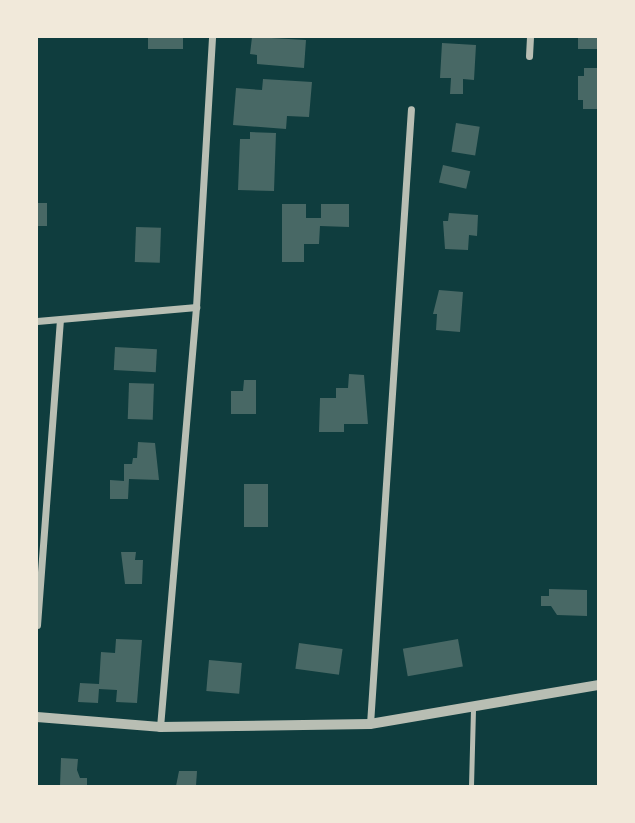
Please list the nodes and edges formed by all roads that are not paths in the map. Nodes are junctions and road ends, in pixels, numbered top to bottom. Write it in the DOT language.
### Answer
graph roads {
  1 [pos="212,37"];
  2 [pos="530,37"];
  3 [pos="529,56"];
  4 [pos="411,109"];
  5 [pos="196,307"];
  6 [pos="60,320"];
  7 [pos="37,321"];
  8 [pos="37,625"];
  9 [pos="598,685"];
  10 [pos="473,707"];
  11 [pos="37,717"];
  12 [pos="370,724"];
  13 [pos="160,727"];
  14 [pos="471,786"];
  1 -- 5 [label="street"];
  2 -- 3 [label="street"];
  4 -- 12 [label="street"];
  5 -- 6 [label="street"];
  5 -- 13 [label="street"];
  6 -- 7 [label="street"];
  6 -- 8 [label="street"];
  9 -- 10 [label="street"];
  10 -- 12 [label="street"];
  10 -- 14 [label="lane"];
  11 -- 13 [label="street"];
  12 -- 13 [label="street"];
}
